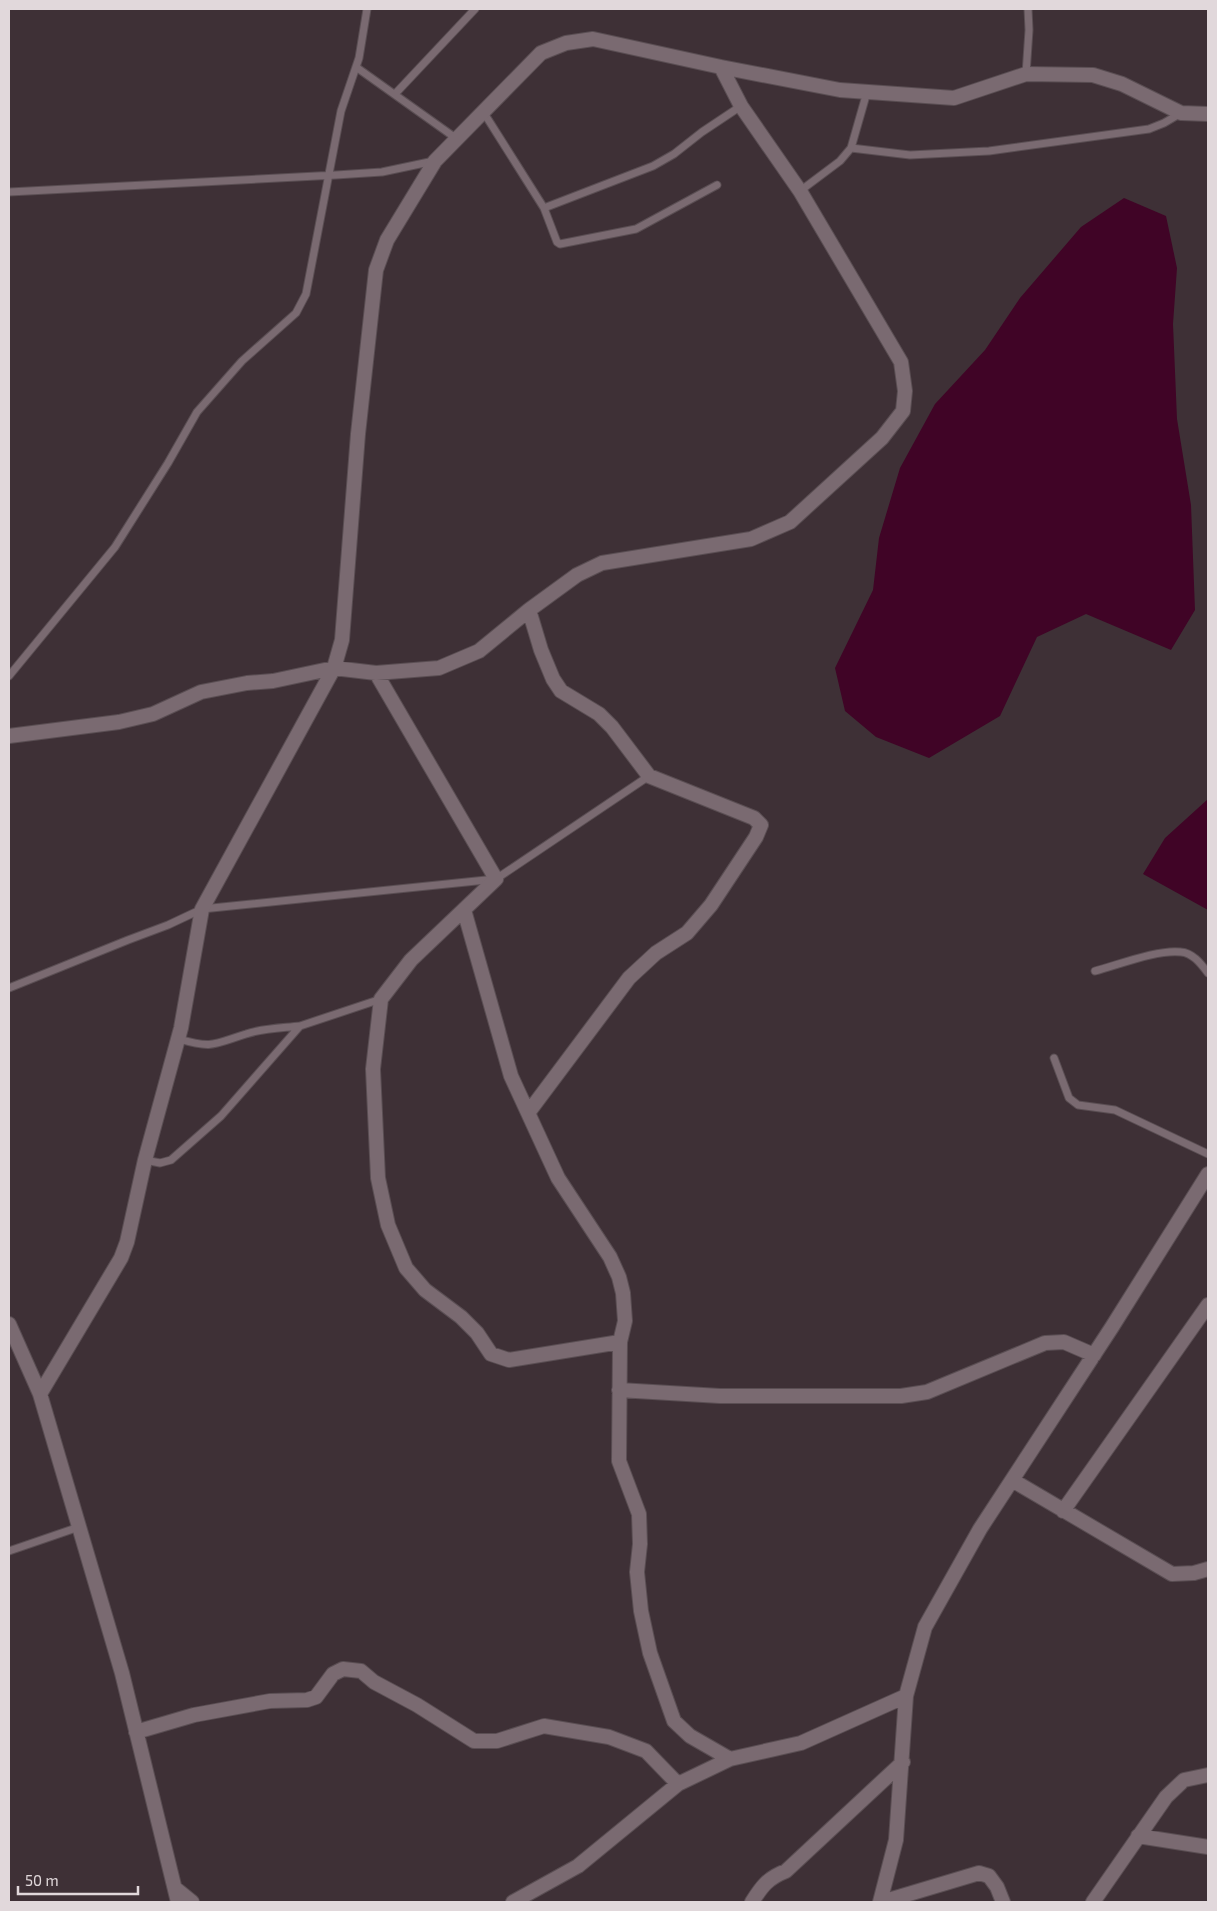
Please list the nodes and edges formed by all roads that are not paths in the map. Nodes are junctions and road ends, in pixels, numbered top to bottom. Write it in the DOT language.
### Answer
graph roads {
  1 [pos="367,9"];
  2 [pos="475,9"];
  3 [pos="1028,9"];
  4 [pos="356,67"];
  5 [pos="721,67"];
  6 [pos="1026,74"];
  7 [pos="868,92"];
  8 [pos="395,94"];
  9 [pos="741,106"];
  10 [pos="1181,112"];
  11 [pos="484,113"];
  12 [pos="1208,114"];
  13 [pos="457,139"];
  14 [pos="851,148"];
  15 [pos="435,161"];
  16 [pos="329,175"];
  17 [pos="717,185"];
  18 [pos="800,191"];
  19 [pos="9,192"];
  20 [pos="544,208"];
  21 [pos="530,610"];
  22 [pos="334,668"];
  23 [pos="376,673"];
  24 [pos="9,676"];
  25 [pos="9,736"];
  26 [pos="649,776"];
  27 [pos="496,879"];
  28 [pos="202,909"];
  29 [pos="464,910"];
  30 [pos="1095,971"];
  31 [pos="1208,973"];
  32 [pos="9,988"];
  33 [pos="381,1000"];
  34 [pos="300,1026"];
  35 [pos="179,1039"];
  36 [pos="1054,1058"];
  37 [pos="528,1114"];
  38 [pos="1208,1154"];
  39 [pos="145,1160"];
  40 [pos="1208,1174"];
  41 [pos="1208,1305"];
  42 [pos="9,1324"];
  43 [pos="620,1342"];
  44 [pos="1094,1354"];
  45 [pos="619,1390"];
  46 [pos="40,1394"];
  47 [pos="1012,1480"];
  48 [pos="1063,1511"];
  49 [pos="79,1528"];
  50 [pos="9,1551"];
  51 [pos="1208,1569"];
  52 [pos="906,1696"];
  53 [pos="136,1732"];
  54 [pos="730,1759"];
  55 [pos="903,1762"];
  56 [pos="1208,1775"];
  57 [pos="678,1784"];
  58 [pos="1138,1836"];
  59 [pos="1208,1847"];
  60 [pos="177,1896"];
  61 [pos="192,1902"];
  62 [pos="514,1902"];
  63 [pos="752,1902"];
  64 [pos="881,1902"];
  65 [pos="1003,1902"];
  66 [pos="1093,1902"];
  1 -- 4 [label="lane"];
  2 -- 8 [label="lane"];
  3 -- 6 [label="lane"];
  4 -- 8 [label="lane"];
  4 -- 16 [label="lane"];
  5 -- 7 [label="street"];
  5 -- 9 [label="street"];
  5 -- 11 [label="street"];
  6 -- 7 [label="street"];
  6 -- 10 [label="street"];
  7 -- 14 [label="lane"];
  8 -- 13 [label="lane"];
  9 -- 18 [label="street"];
  9 -- 20 [label="lane"];
  10 -- 12 [label="street"];
  10 -- 14 [label="lane"];
  11 -- 13 [label="street"];
  11 -- 20 [label="lane"];
  13 -- 15 [label="street"];
  14 -- 18 [label="lane"];
  15 -- 16 [label="lane"];
  15 -- 22 [label="street"];
  16 -- 19 [label="lane"];
  16 -- 24 [label="lane"];
  17 -- 20 [label="lane"];
  18 -- 21 [label="street"];
  21 -- 23 [label="street"];
  21 -- 26 [label="street"];
  22 -- 23 [label="street"];
  22 -- 25 [label="street"];
  22 -- 28 [label="street"];
  23 -- 27 [label="street"];
  26 -- 27 [label="lane"];
  26 -- 37 [label="street"];
  27 -- 28 [label="lane"];
  27 -- 29 [label="street"];
  28 -- 32 [label="lane"];
  28 -- 35 [label="street"];
  29 -- 33 [label="street"];
  29 -- 37 [label="street"];
  30 -- 31 [label="lane"];
  33 -- 34 [label="lane"];
  33 -- 43 [label="street"];
  34 -- 35 [label="lane"];
  34 -- 39 [label="lane"];
  35 -- 39 [label="street"];
  36 -- 38 [label="lane"];
  37 -- 43 [label="street"];
  39 -- 46 [label="street"];
  40 -- 44 [label="street"];
  41 -- 48 [label="street"];
  42 -- 46 [label="street"];
  43 -- 45 [label="street"];
  44 -- 45 [label="street"];
  44 -- 47 [label="street"];
  45 -- 54 [label="street"];
  46 -- 49 [label="street"];
  47 -- 48 [label="street"];
  47 -- 52 [label="street"];
  48 -- 51 [label="street"];
  49 -- 50 [label="lane"];
  49 -- 53 [label="street"];
  52 -- 54 [label="street"];
  52 -- 55 [label="street"];
  53 -- 57 [label="street"];
  53 -- 60 [label="street"];
  54 -- 57 [label="street"];
  55 -- 63 [label="street"];
  55 -- 64 [label="street"];
  56 -- 58 [label="street"];
  57 -- 62 [label="street"];
  58 -- 59 [label="street"];
  58 -- 66 [label="street"];
  60 -- 61 [label="street"];
  64 -- 65 [label="street"];
}
